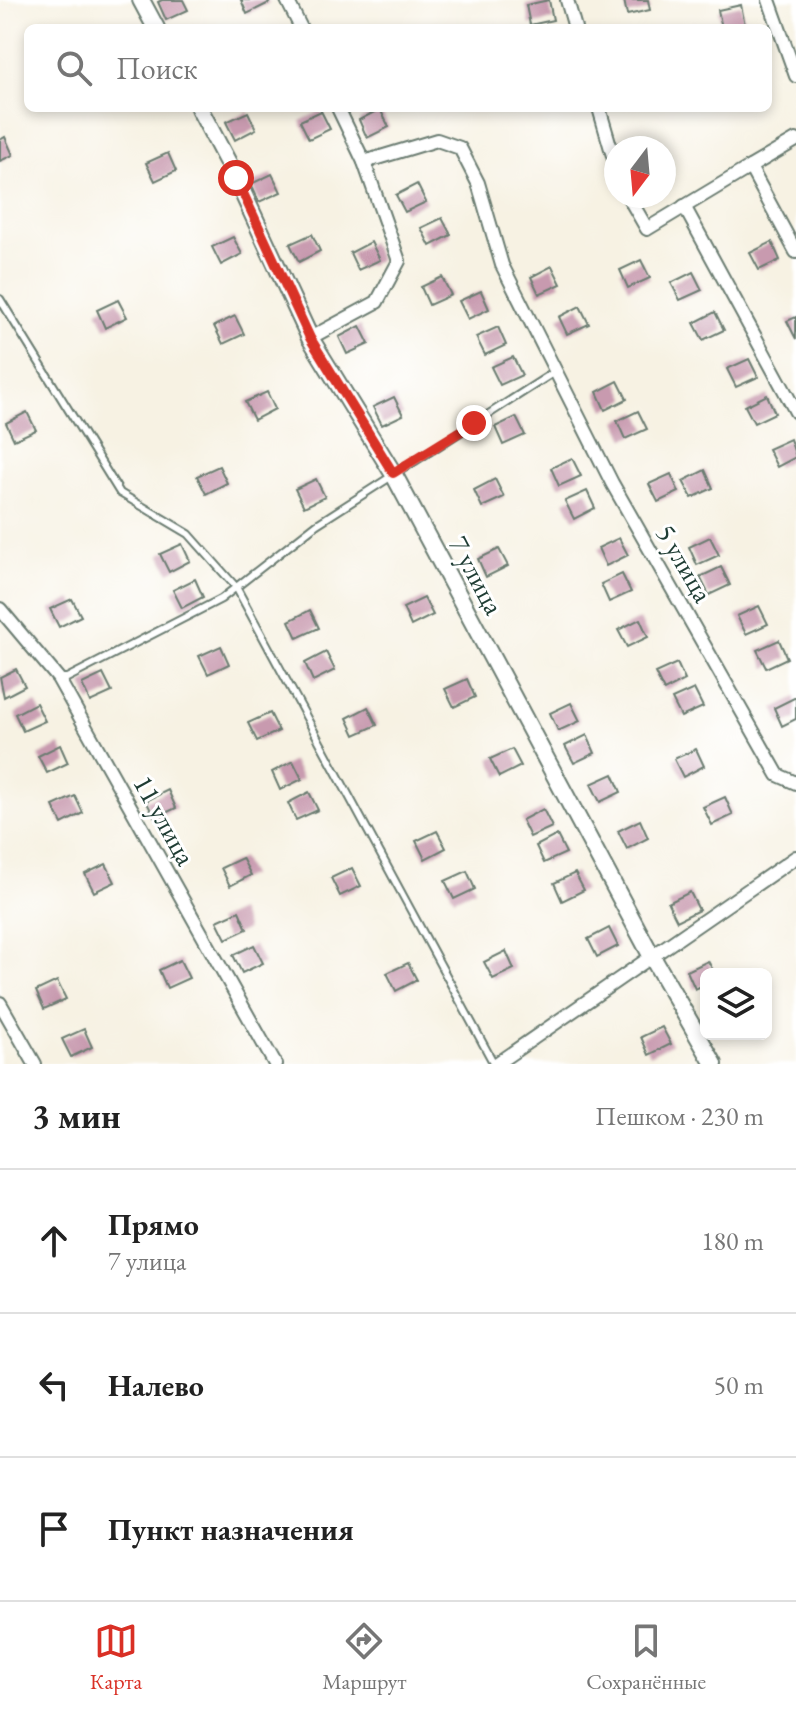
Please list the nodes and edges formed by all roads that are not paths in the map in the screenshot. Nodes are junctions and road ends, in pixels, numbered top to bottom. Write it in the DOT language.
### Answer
graph roads {
  1 [pos="141,0"];
  2 [pos="287,0"];
  3 [pos="567,0"];
  4 [pos="769,0"];
  5 [pos="154,24"];
  6 [pos="299,24"];
  7 [pos="574,24"];
  8 [pos="796,76"];
  9 [pos="201,112"];
  10 [pos="340,112"];
  11 [pos="600,112"];
  12 [pos="607,136"];
  13 [pos="796,140"];
  14 [pos="364,162"];
  15 [pos="750,167"];
  16 [pos="684,206"];
  17 [pos="635,208"];
  18 [pos="796,252"];
  19 [pos="0,299"];
  20 [pos="310,338"];
  21 [pos="556,371"];
  22 [pos="796,412"];
  23 [pos="393,473"];
  24 [pos="236,587"];
  25 [pos="0,609"];
  26 [pos="58,678"];
  27 [pos="796,783"];
  28 [pos="796,857"];
  29 [pos="651,955"];
  30 [pos="0,1003"];
  31 [pos="35,1064"];
  32 [pos="275,1064"];
  33 [pos="495,1064"];
  34 [pos="714,1064"];
  1 -- 5 [label="street"];
  2 -- 6 [label="street"];
  3 -- 7 [label="street"];
  4 -- 8 [label="street"];
  9 -- 20 [label="street, 7 улица"];
  10 -- 14 [label="street"];
  11 -- 12 [label="street"];
  13 -- 15 [label="street"];
  14 -- 20 [label="street"];
  14 -- 21 [label="street, 5 улица"];
  15 -- 16 [label="street"];
  15 -- 18 [label="street"];
  16 -- 17 [label="street"];
  16 -- 22 [label="street"];
  19 -- 24 [label="lane"];
  20 -- 23 [label="street, 7 улица"];
  21 -- 23 [label="lane"];
  21 -- 27 [label="street, 5 улица"];
  23 -- 24 [label="lane"];
  23 -- 29 [label="street, 7 улица"];
  24 -- 26 [label="lane"];
  24 -- 33 [label="lane"];
  25 -- 26 [label="street, 11 улица"];
  26 -- 32 [label="street, 11 улица"];
  28 -- 29 [label="street"];
  29 -- 33 [label="street"];
  29 -- 34 [label="street, 7 улица"];
  30 -- 31 [label="street"];
}
